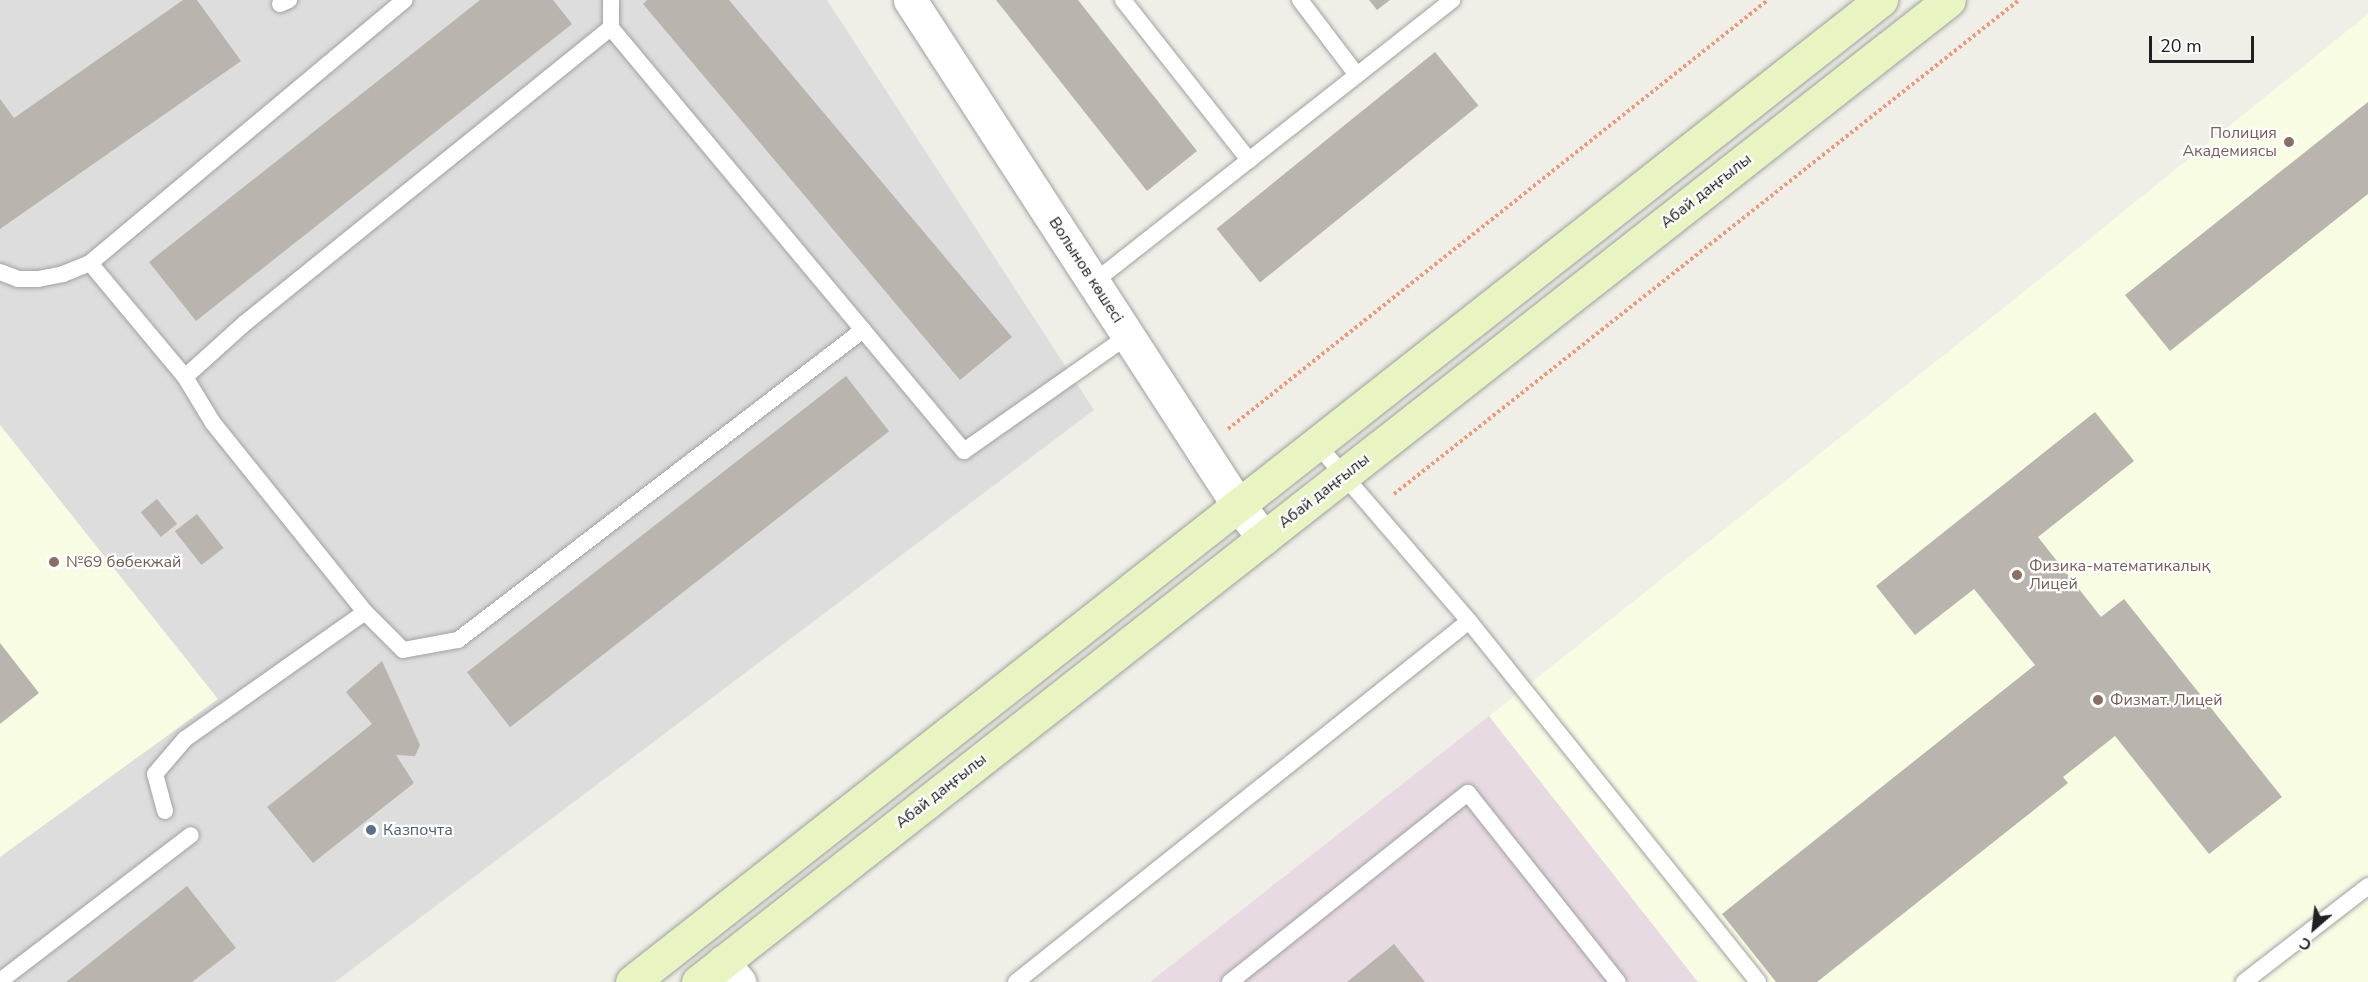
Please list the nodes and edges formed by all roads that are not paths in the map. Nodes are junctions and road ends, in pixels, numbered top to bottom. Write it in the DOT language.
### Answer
graph roads {
  1 [pos="405,0"];
  2 [pos="611,0"];
  3 [pos="910,0"];
  4 [pos="1123,0"];
  5 [pos="1300,0"];
  6 [pos="1452,0"];
  7 [pos="1881,0"];
  8 [pos="1949,0"];
  9 [pos="611,28"];
  10 [pos="1357,75"];
  11 [pos="1249,160"];
  12 [pos="90,263"];
  13 [pos="0,272"];
  14 [pos="1094,282"];
  15 [pos="863,330"];
  16 [pos="1129,335"];
  17 [pos="185,377"];
  18 [pos="1316,443"];
  19 [pos="1342,476"];
  20 [pos="1238,505"];
  21 [pos="1264,538"];
  22 [pos="365,612"];
  23 [pos="1469,621"];
  24 [pos="165,811"];
  25 [pos="191,835"];
  26 [pos="2368,886"];
  27 [pos="720,975"];
  28 [pos="0,981"];
  29 [pos="632,982"];
  30 [pos="1016,982"];
  31 [pos="1230,982"];
  32 [pos="1618,982"];
  33 [pos="1758,982"];
  34 [pos="2244,982"];
  1 -- 12 [label="lane"];
  2 -- 9 [label="lane"];
  3 -- 14 [label="street, Волынов көшесі"];
  4 -- 11 [label="lane"];
  5 -- 10 [label="lane"];
  6 -- 10 [label="lane"];
  7 -- 18 [label="main road"];
  8 -- 19 [label="main road, Абай даңғылы"];
  9 -- 15 [label="lane"];
  9 -- 17 [label="lane"];
  10 -- 11 [label="lane"];
  11 -- 14 [label="lane"];
  12 -- 13 [label="lane"];
  12 -- 17 [label="lane"];
  14 -- 16 [label="street, Волынов көшесі"];
  15 -- 16 [label="lane"];
  15 -- 22 [label="lane"];
  16 -- 20 [label="street, Волынов көшесі"];
  17 -- 22 [label="lane"];
  18 -- 19 [label="lane"];
  18 -- 20 [label="main road"];
  19 -- 21 [label="main road, Абай даңғылы"];
  19 -- 23 [label="lane"];
  20 -- 21 [label="street, Волынов көшесі"];
  20 -- 29 [label="main road"];
  21 -- 27 [label="main road, Абай даңғылы"];
  22 -- 24 [label="lane"];
  23 -- 30 [label="lane"];
  23 -- 33 [label="lane"];
  25 -- 28 [label="lane"];
  26 -- 34 [label="lane"];
  31 -- 32 [label="lane"];
}
